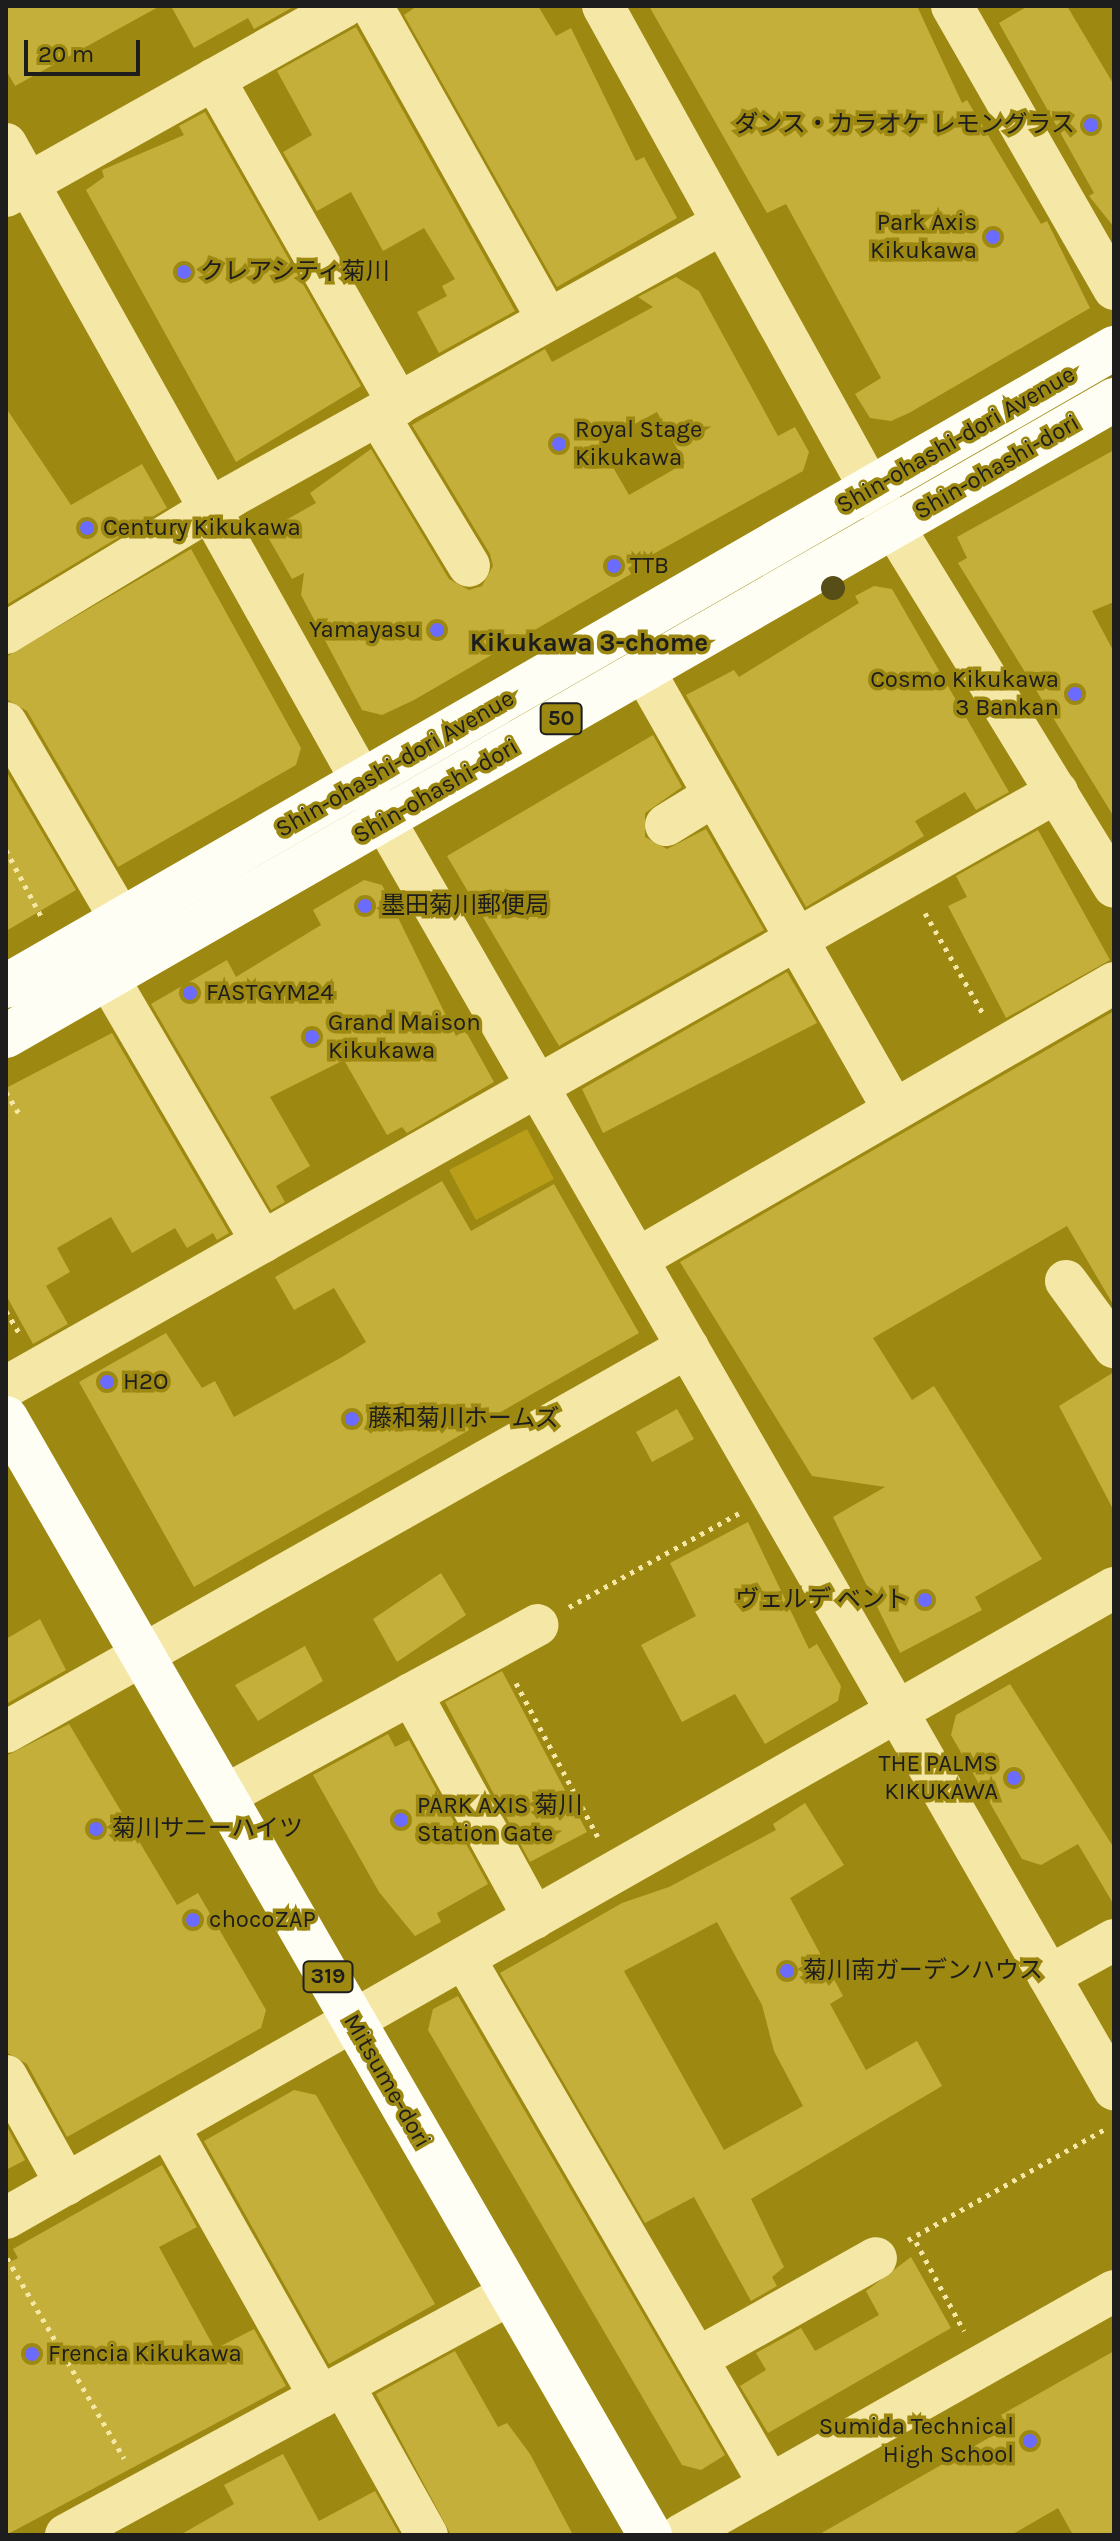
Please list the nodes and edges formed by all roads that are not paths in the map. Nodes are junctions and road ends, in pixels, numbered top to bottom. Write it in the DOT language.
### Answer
graph roads {
  1 [pos="344,6"];
  2 [pos="372,6"];
  3 [pos="603,6"];
  4 [pos="952,6"];
  5 [pos="214,79"];
  6 [pos="6,144"];
  7 [pos="17,189"];
  8 [pos="721,224"];
  9 [pos="1114,289"];
  10 [pos="548,320"];
  11 [pos="1114,348"];
  12 [pos="1114,400"];
  13 [pos="388,409"];
  14 [pos="871,490"];
  15 [pos="212,511"];
  16 [pos="894,526"];
  17 [pos="469,566"];
  18 [pos="6,633"];
  19 [pos="644,671"];
  20 [pos="6,723"];
  21 [pos="363,783"];
  22 [pos="1057,792"];
  23 [pos="715,795"];
  24 [pos="385,821"];
  25 [pos="666,825"];
  26 [pos="1114,887"];
  27 [pos="121,920"];
  28 [pos="797,939"];
  29 [pos="108,978"];
  30 [pos="1114,983"];
  31 [pos="6,986"];
  32 [pos="6,1036"];
  33 [pos="537,1086"];
  34 [pos="894,1110"];
  35 [pos="262,1242"];
  36 [pos="637,1259"];
  37 [pos="1066,1281"];
  38 [pos="688,1347"];
  39 [pos="1114,1347"];
  40 [pos="6,1387"];
  41 [pos="6,1418"];
  42 [pos="1110,1591"];
  43 [pos="537,1625"];
  44 [pos="142,1654"];
  45 [pos="411,1694"];
  46 [pos="897,1711"];
  47 [pos="6,1732"];
  48 [pos="224,1796"];
  49 [pos="534,1918"];
  50 [pos="1114,1940"];
  51 [pos="464,1958"];
  52 [pos="1049,1976"];
  53 [pos="353,2021"];
  54 [pos="6,2076"];
  55 [pos="1114,2089"];
  56 [pos="168,2126"];
  57 [pos="66,2184"];
  58 [pos="6,2218"];
  59 [pos="876,2258"];
  60 [pos="1114,2291"];
  61 [pos="510,2294"];
  62 [pos="698,2358"];
  63 [pos="331,2391"];
  64 [pos="770,2485"];
  65 [pos="81,2531"];
  66 [pos="427,2535"];
  67 [pos="650,2535"];
  68 [pos="681,2535"];
  1 -- 5 [label="street"];
  2 -- 10 [label="street"];
  3 -- 8 [label="street"];
  4 -- 9 [label="street"];
  5 -- 7 [label="street"];
  5 -- 13 [label="street"];
  6 -- 7 [label="street"];
  7 -- 15 [label="street"];
  8 -- 10 [label="street"];
  8 -- 14 [label="street"];
  10 -- 13 [label="street"];
  11 -- 14 [label="main road, Shin-ohashi-dori Avenue / 50"];
  12 -- 16 [label="main road, Shin-ohashi-dori / 50"];
  13 -- 15 [label="street"];
  13 -- 17 [label="street"];
  14 -- 16 [label="street"];
  14 -- 21 [label="main road, Shin-ohashi-dori Avenue / 50"];
  15 -- 18 [label="street"];
  15 -- 21 [label="street"];
  16 -- 19 [label="main road, Shin-ohashi-dori / 50"];
  16 -- 22 [label="street"];
  19 -- 23 [label="street"];
  19 -- 24 [label="main road, Shin-ohashi-dori / 50"];
  20 -- 27 [label="street"];
  21 -- 24 [label="street"];
  21 -- 27 [label="main road, Shin-ohashi-dori Avenue / 50"];
  22 -- 26 [label="street"];
  22 -- 28 [label="street"];
  23 -- 25 [label="street"];
  23 -- 28 [label="street"];
  24 -- 29 [label="main road, Shin-ohashi-dori / 50"];
  24 -- 33 [label="street"];
  27 -- 31 [label="main road, Shin-ohashi-dori Avenue / 50"];
  28 -- 33 [label="street"];
  28 -- 34 [label="street"];
  29 -- 32 [label="main road, Shin-ohashi-dori / 50"];
  29 -- 35 [label="street"];
  30 -- 34 [label="street"];
  33 -- 35 [label="street"];
  33 -- 36 [label="street"];
  34 -- 36 [label="street"];
  35 -- 40 [label="street"];
  36 -- 38 [label="street"];
  37 -- 39 [label="street"];
  38 -- 44 [label="street"];
  38 -- 46 [label="street"];
  41 -- 44 [label="main road, Mitsume-dori / 319"];
  42 -- 46 [label="street"];
  43 -- 45 [label="street"];
  44 -- 47 [label="street"];
  44 -- 48 [label="main road, Mitsume-dori / 319"];
  45 -- 48 [label="street"];
  45 -- 49 [label="street"];
  46 -- 49 [label="street"];
  46 -- 52 [label="street"];
  48 -- 53 [label="main road, Mitsume-dori / 319"];
  49 -- 51 [label="street"];
  50 -- 52 [label="street"];
  51 -- 53 [label="street"];
  51 -- 62 [label="street"];
  52 -- 55 [label="street"];
  53 -- 56 [label="street"];
  53 -- 61 [label="main road, Mitsume-dori / 319"];
  54 -- 57 [label="street"];
  56 -- 57 [label="street"];
  56 -- 63 [label="street"];
  57 -- 58 [label="street"];
  59 -- 62 [label="street"];
  60 -- 64 [label="street"];
  61 -- 63 [label="street"];
  61 -- 67 [label="main road, Mitsume-dori / 319"];
  62 -- 64 [label="street"];
  63 -- 65 [label="street"];
  63 -- 66 [label="street"];
  64 -- 68 [label="street"];
}
